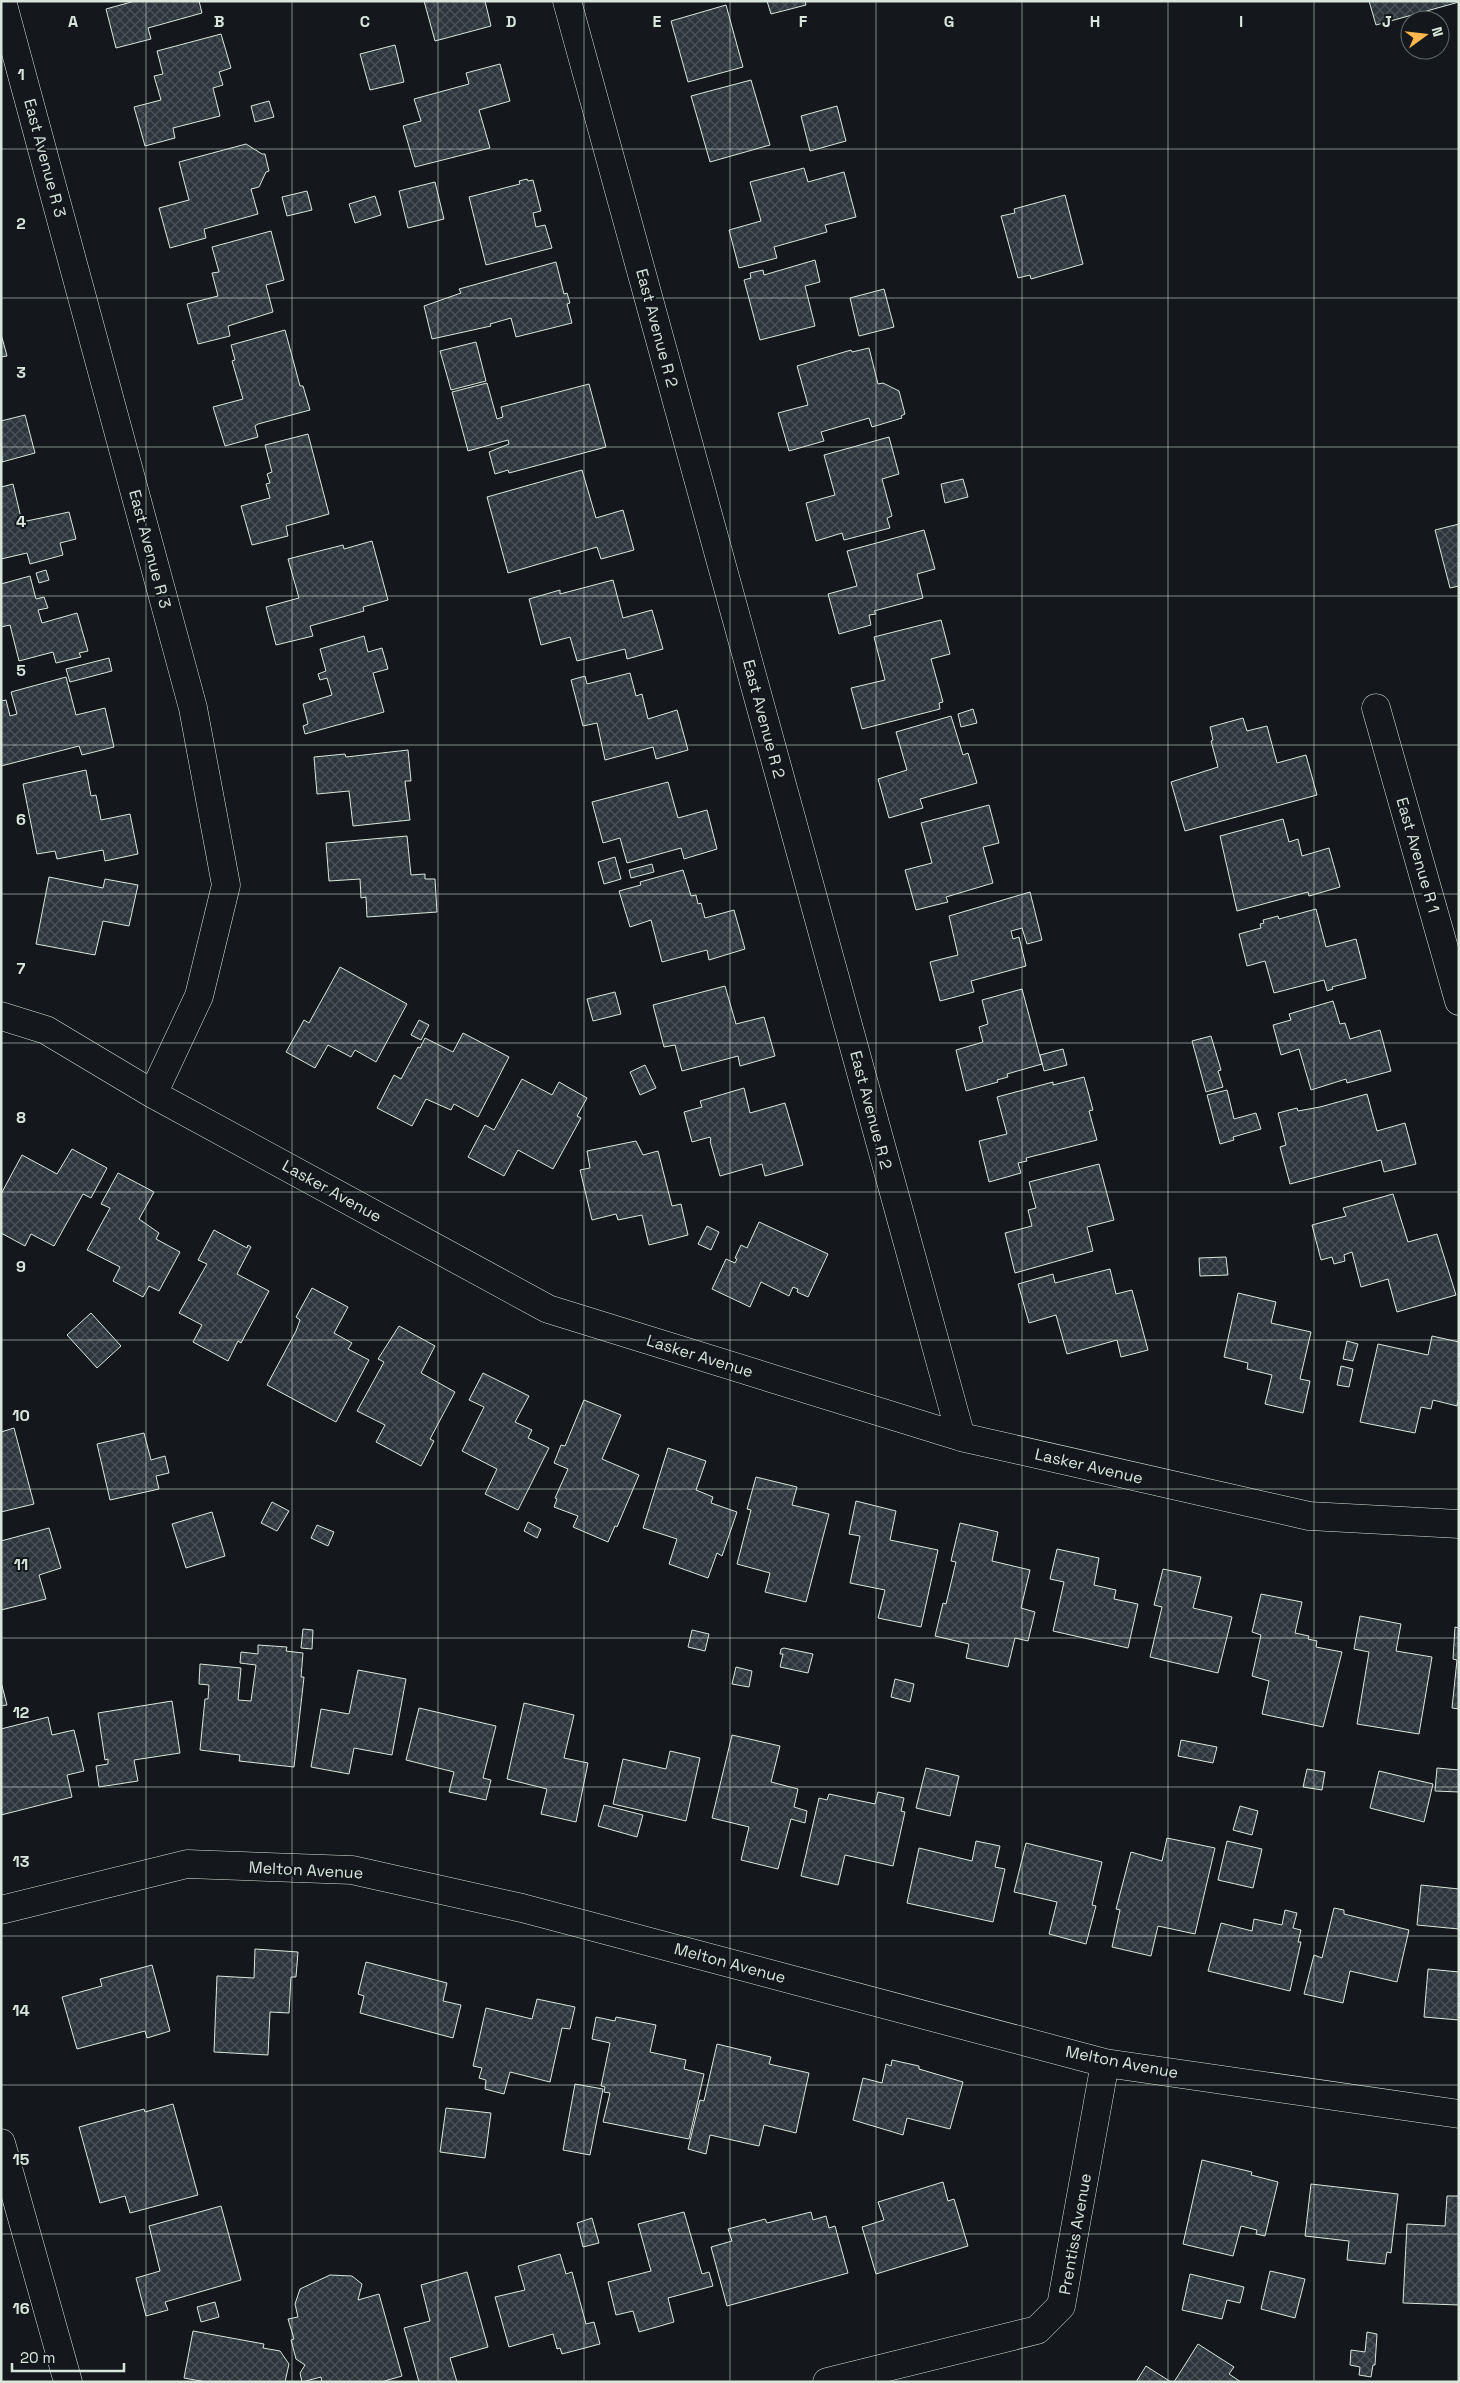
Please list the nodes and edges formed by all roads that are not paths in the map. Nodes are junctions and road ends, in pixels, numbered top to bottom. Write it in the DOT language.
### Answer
graph roads {
  1 [pos="2,1"];
  2 [pos="567,1"];
  3 [pos="1376,708"];
  4 [pos="1459,1001"];
  5 [pos="1,1016"];
  6 [pos="153,1094"];
  7 [pos="961,1437"];
  8 [pos="1459,1524"];
  9 [pos="1,1910"];
  10 [pos="1105,2063"];
  11 [pos="1459,2114"];
  12 [pos="1,2143"];
  13 [pos="68,2382"];
  14 [pos="827,2382"];
  1 -- 6 [label="street, East Avenue R 3"];
  2 -- 7 [label="street, East Avenue R 2"];
  3 -- 4 [label="street, East Avenue R 1"];
  5 -- 6 [label="street, Lasker Avenue"];
  6 -- 7 [label="street, Lasker Avenue"];
  7 -- 8 [label="street, Lasker Avenue"];
  9 -- 10 [label="street, Melton Avenue"];
  10 -- 11 [label="street, Melton Avenue"];
  10 -- 14 [label="street, Prentiss Avenue"];
  12 -- 13 [label="street"];
}
